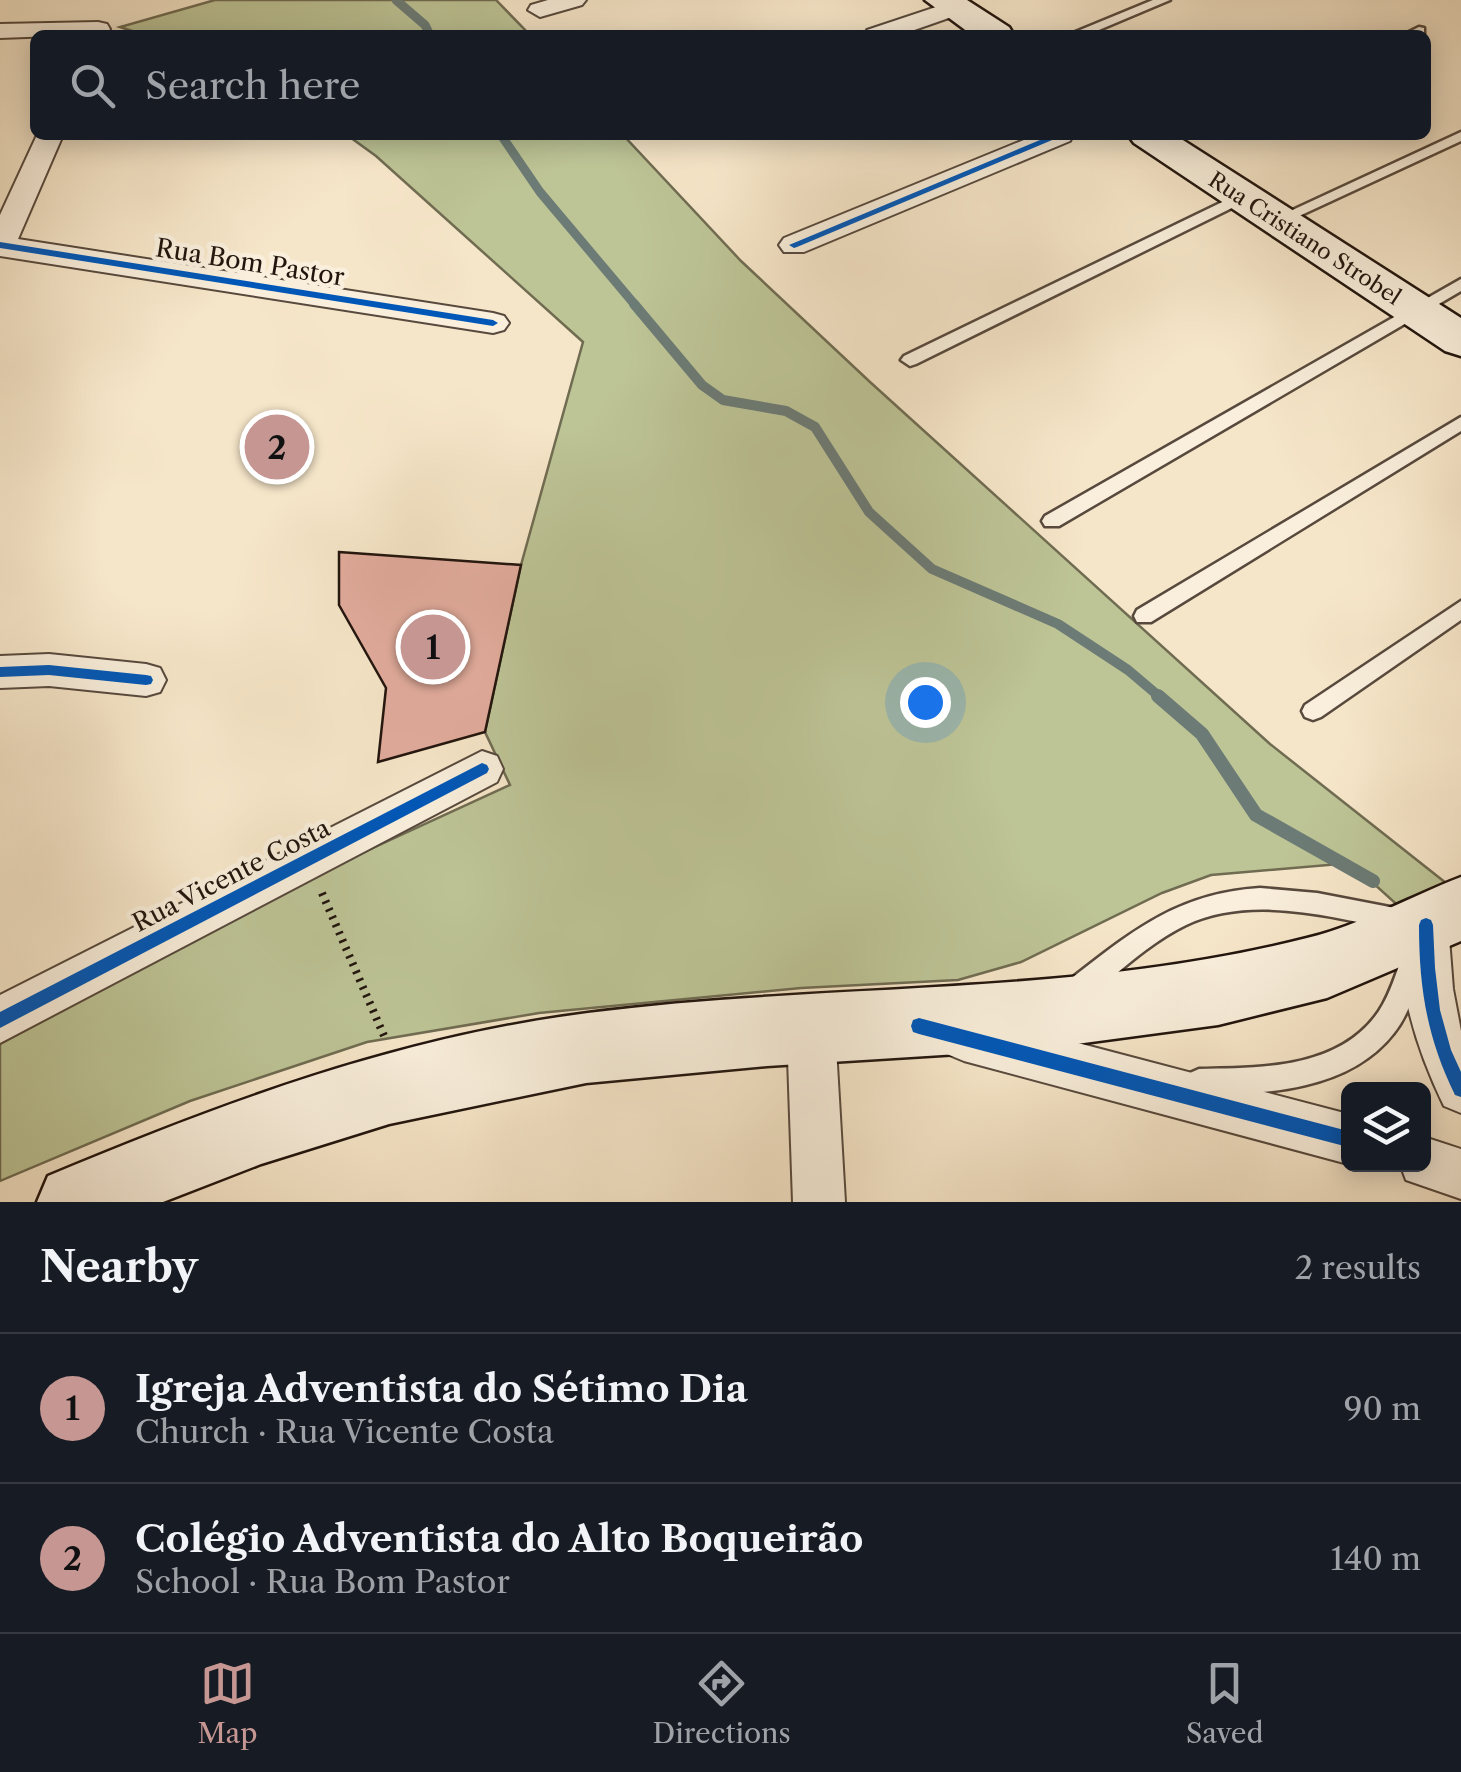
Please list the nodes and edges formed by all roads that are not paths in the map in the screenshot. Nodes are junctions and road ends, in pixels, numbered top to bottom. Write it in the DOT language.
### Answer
graph roads {
  1 [pos="111,0"];
  2 [pos="574,0"];
  3 [pos="1164,0"];
  4 [pos="956,2"];
  5 [pos="540,10"];
  6 [pos="98,30"];
  7 [pos="888,30"];
  8 [pos="990,30"];
  9 [pos="1087,30"];
  10 [pos="0,32"];
  11 [pos="30,32"];
  12 [pos="1461,136"];
  13 [pos="48,140"];
  14 [pos="1048,140"];
  15 [pos="1168,140"];
  16 [pos="1243,197"];
  17 [pos="1278,220"];
  18 [pos="794,245"];
  19 [pos="0,246"];
  20 [pos="1461,284"];
  21 [pos="1415,310"];
  22 [pos="493,323"];
  23 [pos="1461,340"];
  24 [pos="910,360"];
  25 [pos="1461,424"];
  26 [pos="1052,521"];
  27 [pos="1461,609"];
  28 [pos="1144,616"];
  29 [pos="0,672"];
  30 [pos="146,680"];
  31 [pos="1314,711"];
  32 [pos="482,770"];
  33 [pos="1443,917"];
  34 [pos="1040,1018"];
  35 [pos="0,1020"];
  36 [pos="919,1026"];
  37 [pos="811,1030"];
  38 [pos="1142,1084"];
  39 [pos="1461,1089"];
  40 [pos="1341,1137"];
  41 [pos="1431,1164"];
  42 [pos="1461,1174"];
  43 [pos="74,1202"];
  44 [pos="819,1202"];
  1 -- 6 [label="street"];
  2 -- 5 [label="street"];
  3 -- 9 [label="lane"];
  4 -- 7 [label="street"];
  4 -- 8 [label="main road"];
  10 -- 11 [label="street"];
  12 -- 17 [label="lane"];
  13 -- 19 [label="street"];
  14 -- 18 [label="street"];
  15 -- 16 [label="main road, Rua Cristiano Strobel"];
  16 -- 17 [label="main road, Rua Cristiano Strobel"];
  16 -- 24 [label="lane"];
  17 -- 21 [label="main road, Rua Cristiano Strobel"];
  19 -- 22 [label="street, Rua Bom Pastor"];
  20 -- 21 [label="lane"];
  21 -- 23 [label="main road, Rua Cristiano Strobel"];
  21 -- 26 [label="lane"];
  25 -- 28 [label="lane"];
  27 -- 31 [label="lane"];
  29 -- 30 [label="street"];
  32 -- 35 [label="street, Rua Vicente Costa"];
  33 -- 34 [label="main road"];
  33 -- 34 [label="lane"];
  33 -- 38 [label="lane"];
  33 -- 39 [label="street"];
  34 -- 36 [label="main road"];
  36 -- 37 [label="main road"];
  36 -- 38 [label="street"];
  37 -- 43 [label="main road"];
  37 -- 44 [label="street"];
  38 -- 40 [label="street"];
  41 -- 42 [label="street"];
}
